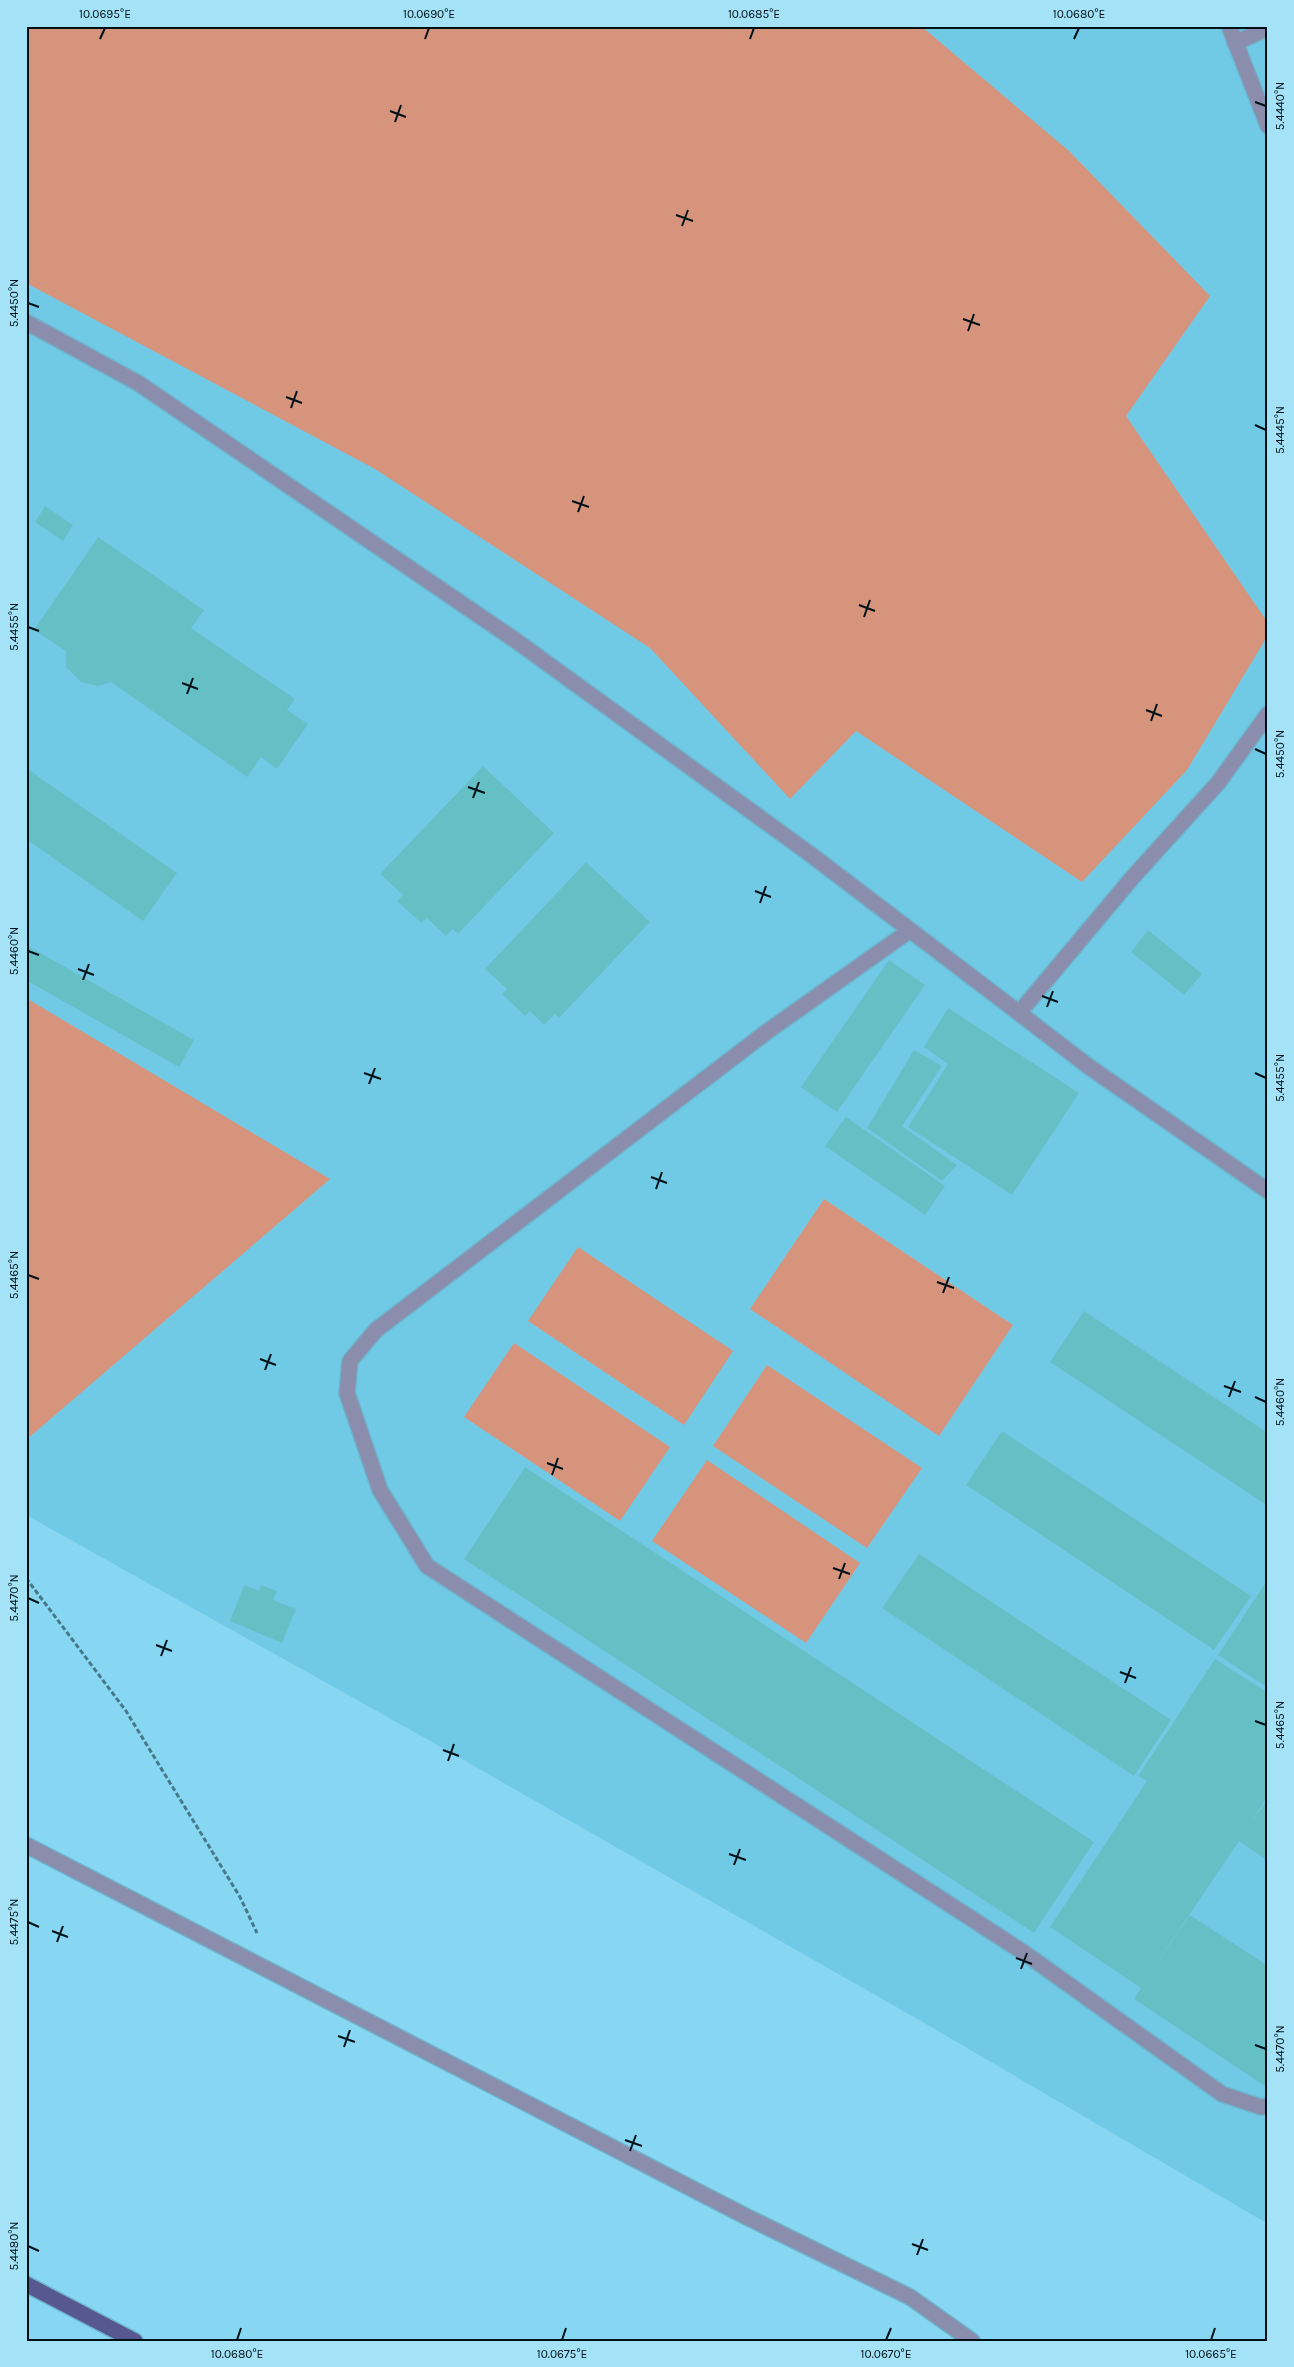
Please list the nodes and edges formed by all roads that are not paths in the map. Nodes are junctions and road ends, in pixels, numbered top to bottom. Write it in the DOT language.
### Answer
graph roads {
  1 [pos="1229,26"];
  2 [pos="1268,28"];
  3 [pos="1236,43"];
  4 [pos="1268,126"];
  5 [pos="26,322"];
  6 [pos="1268,714"];
  7 [pos="909,931"];
  8 [pos="1018,1013"];
  9 [pos="1268,1191"];
  10 [pos="26,1845"];
  11 [pos="1268,2106"];
  12 [pos="26,2284"];
  13 [pos="135,2341"];
  14 [pos="972,2341"];
  1 -- 3 [label="street"];
  2 -- 3 [label="street"];
  3 -- 4 [label="street"];
  5 -- 7 [label="street"];
  6 -- 8 [label="street"];
  7 -- 8 [label="street"];
  7 -- 11 [label="street"];
  8 -- 9 [label="street"];
  10 -- 14 [label="street"];
  12 -- 13 [label="main road"];
}
